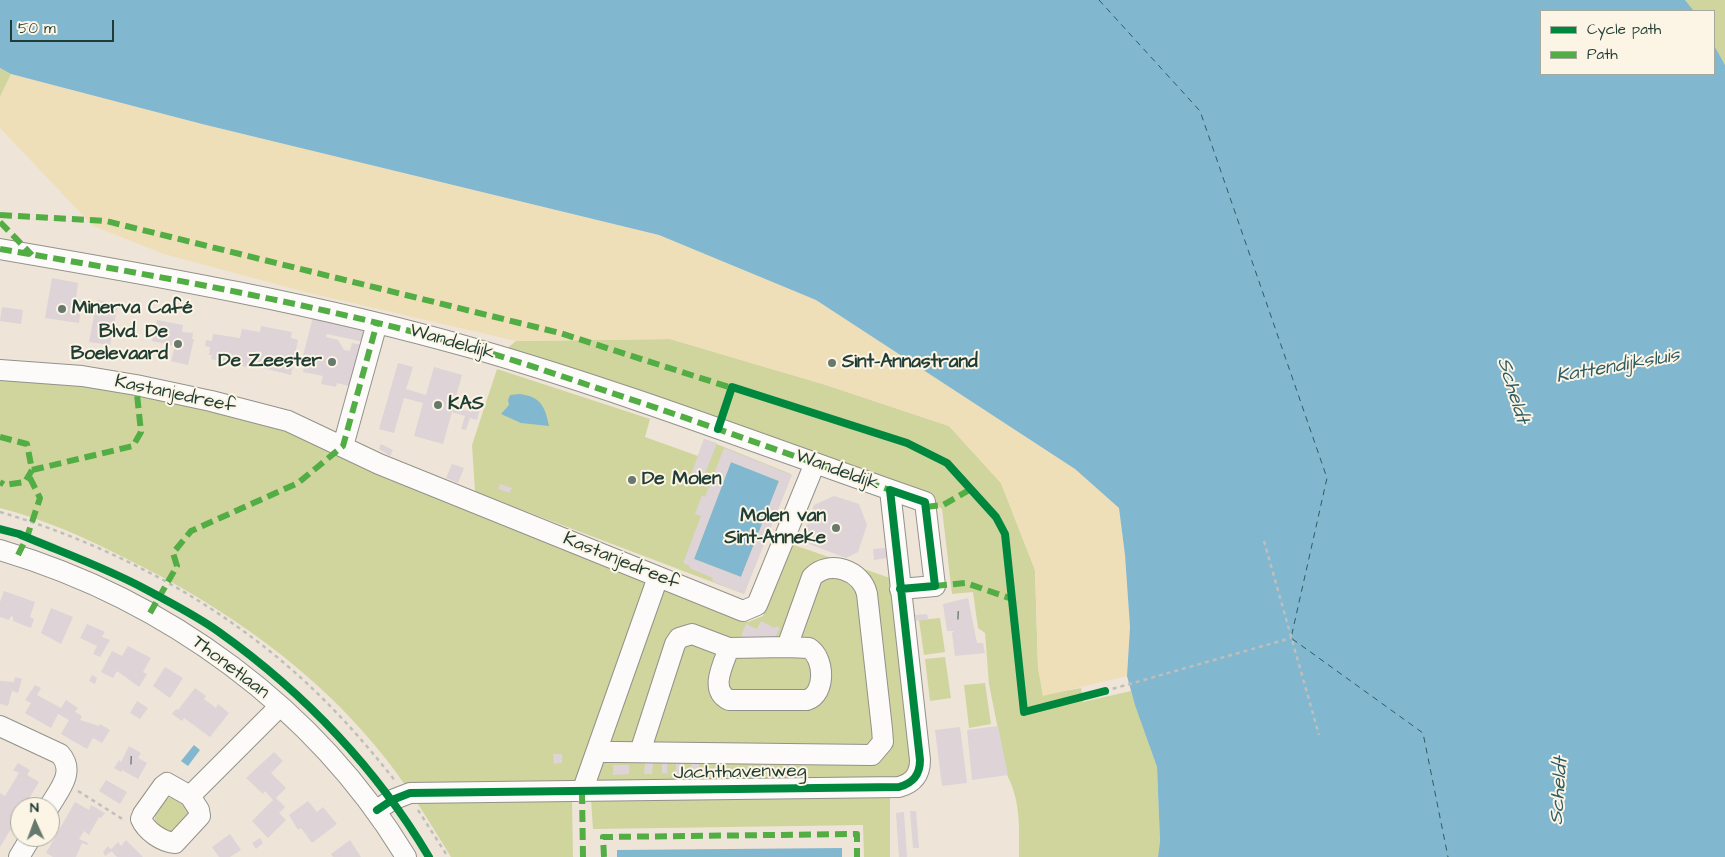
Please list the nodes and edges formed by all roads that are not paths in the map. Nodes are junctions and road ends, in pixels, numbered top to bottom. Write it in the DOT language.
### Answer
graph roads {
  1 [pos="0,249"];
  2 [pos="377,323"];
  3 [pos="0,370"];
  4 [pos="343,446"];
  5 [pos="815,463"];
  6 [pos="890,490"];
  7 [pos="0,550"];
  8 [pos="658,577"];
  9 [pos="900,589"];
  10 [pos="786,647"];
  11 [pos="729,648"];
  12 [pos="280,706"];
  13 [pos="0,726"];
  14 [pos="598,752"];
  15 [pos="640,752"];
  16 [pos="582,792"];
  17 [pos="190,796"];
  18 [pos="55,797"];
  19 [pos="377,810"];
  20 [pos="406,857"];
  1 -- 2 [label="street, Wandeldijk"];
  2 -- 4 [label="street"];
  2 -- 5 [label="street, Wandeldijk"];
  3 -- 4 [label="street, Kastanjedreef"];
  4 -- 8 [label="street, Kastanjedreef"];
  5 -- 6 [label="street, Wandeldijk"];
  5 -- 8 [label="street, Kastanjedreef"];
  6 -- 9 [label="street, Jachthavenweg"];
  6 -- 9 [label="street"];
  7 -- 12 [label="street, Thonetlaan"];
  8 -- 14 [label="street"];
  9 -- 16 [label="street, Jachthavenweg"];
  10 -- 11 [label="street"];
  10 -- 11 [label="street"];
  10 -- 15 [label="street"];
  11 -- 15 [label="street"];
  12 -- 17 [label="street"];
  12 -- 19 [label="street, Thonetlaan"];
  13 -- 18 [label="street"];
  14 -- 15 [label="street"];
  14 -- 16 [label="street"];
  16 -- 19 [label="street, Jachthavenweg"];
  19 -- 20 [label="street, Thonetlaan"];
}
